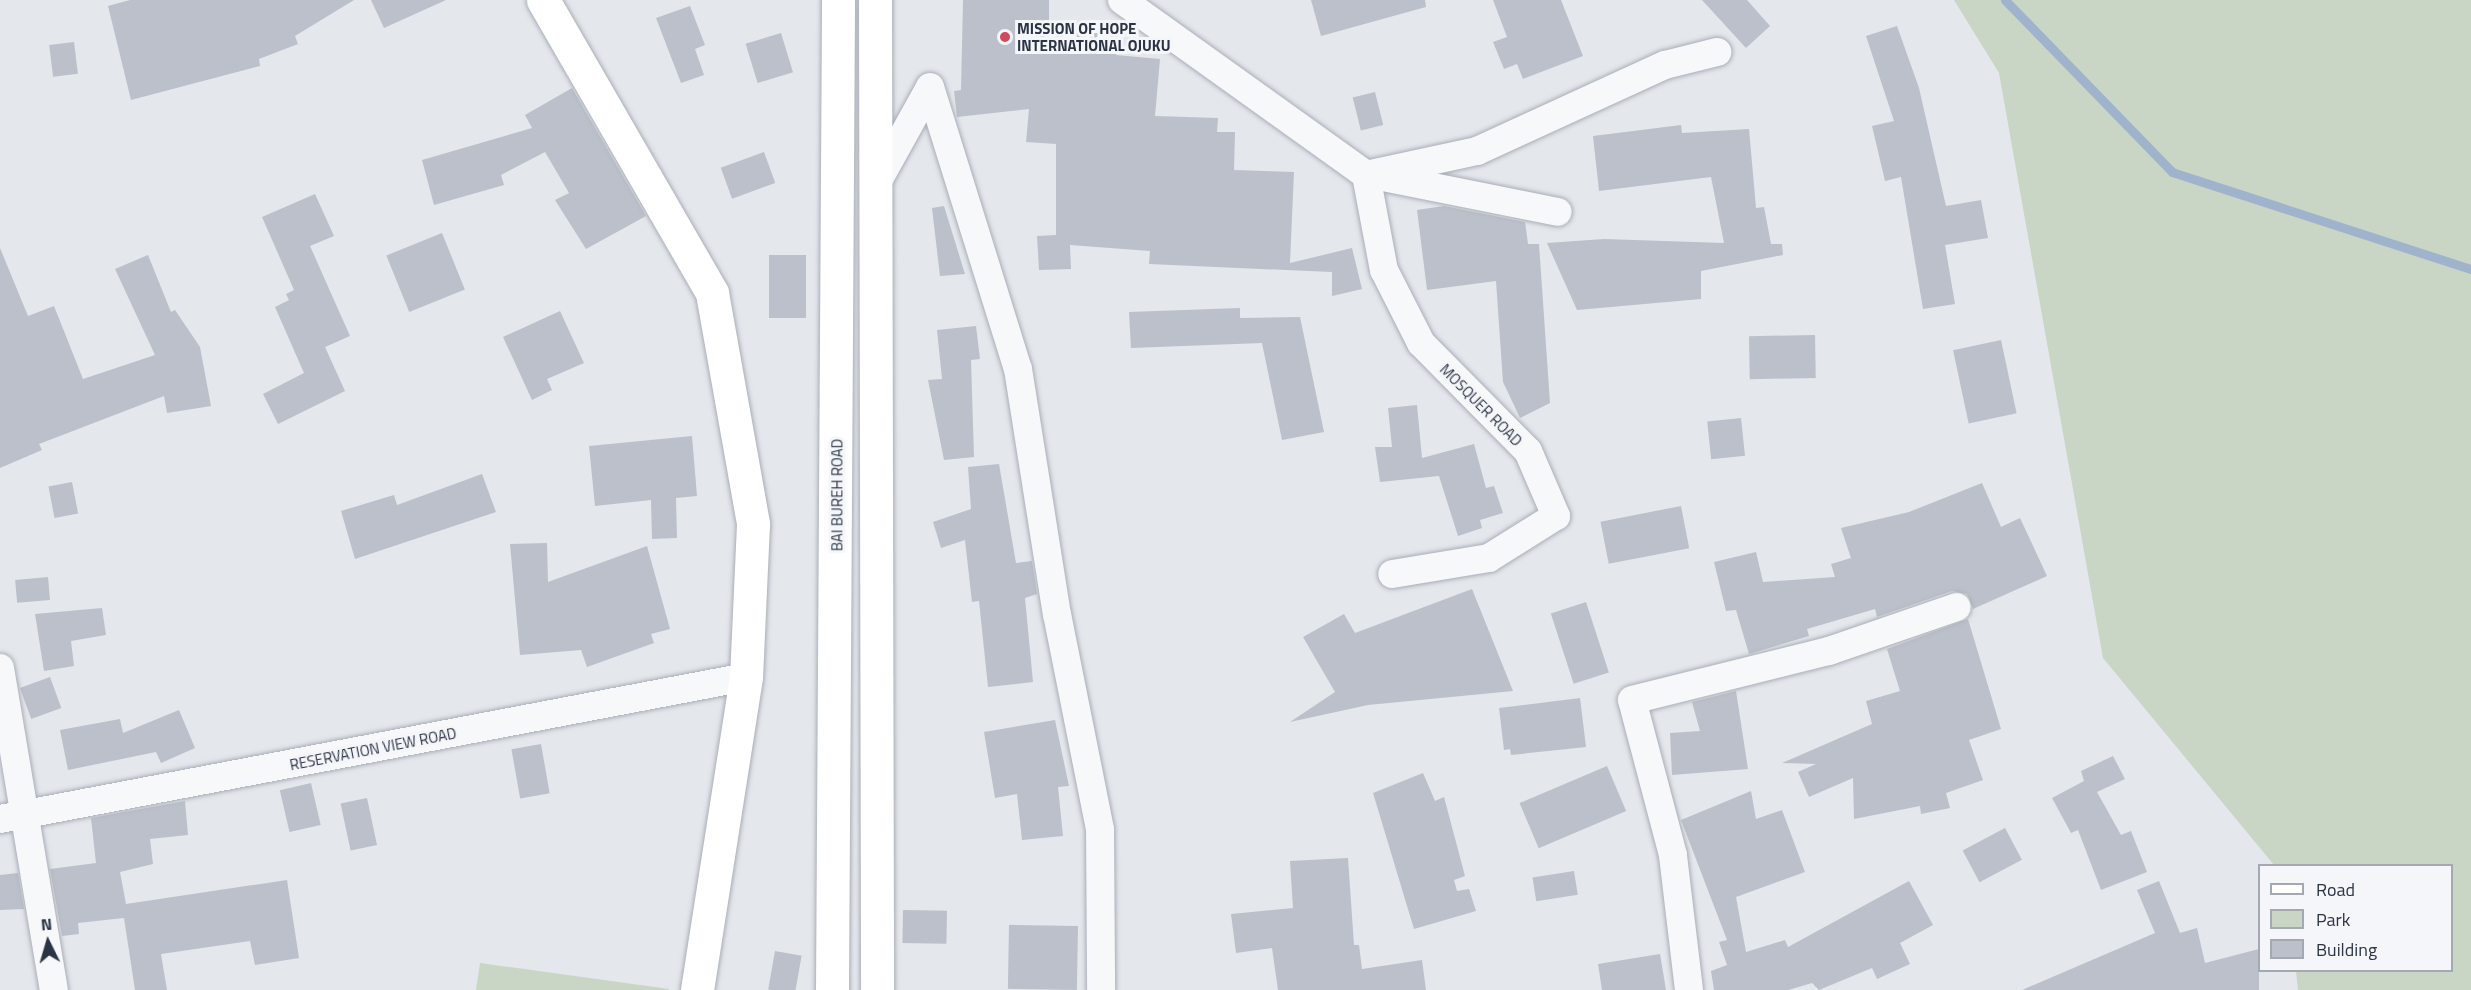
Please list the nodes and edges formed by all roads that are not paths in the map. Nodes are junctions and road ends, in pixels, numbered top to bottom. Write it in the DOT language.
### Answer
graph roads {
  1 [pos="543,0"];
  2 [pos="838,0"];
  3 [pos="875,0"];
  4 [pos="1122,0"];
  5 [pos="1717,52"];
  6 [pos="1366,175"];
  7 [pos="873,189"];
  8 [pos="1558,212"];
  9 [pos="1392,574"];
  10 [pos="1957,607"];
  11 [pos="0,669"];
  12 [pos="746,677"];
  13 [pos="12,817"];
  14 [pos="54,990"];
  15 [pos="697,990"];
  16 [pos="832,990"];
  17 [pos="877,990"];
  18 [pos="1101,990"];
  19 [pos="1689,990"];
  1 -- 12 [label="main road"];
  2 -- 16 [label="main road, BAI BUREH ROAD"];
  3 -- 7 [label="main road"];
  4 -- 6 [label="street"];
  5 -- 6 [label="street"];
  6 -- 8 [label="street"];
  6 -- 9 [label="street, MOSQUER ROAD"];
  7 -- 17 [label="main road"];
  7 -- 18 [label="street"];
  10 -- 19 [label="street"];
  11 -- 13 [label="street"];
  12 -- 13 [label="street, RESERVATION VIEW ROAD"];
  12 -- 15 [label="main road"];
  13 -- 14 [label="street"];
}
